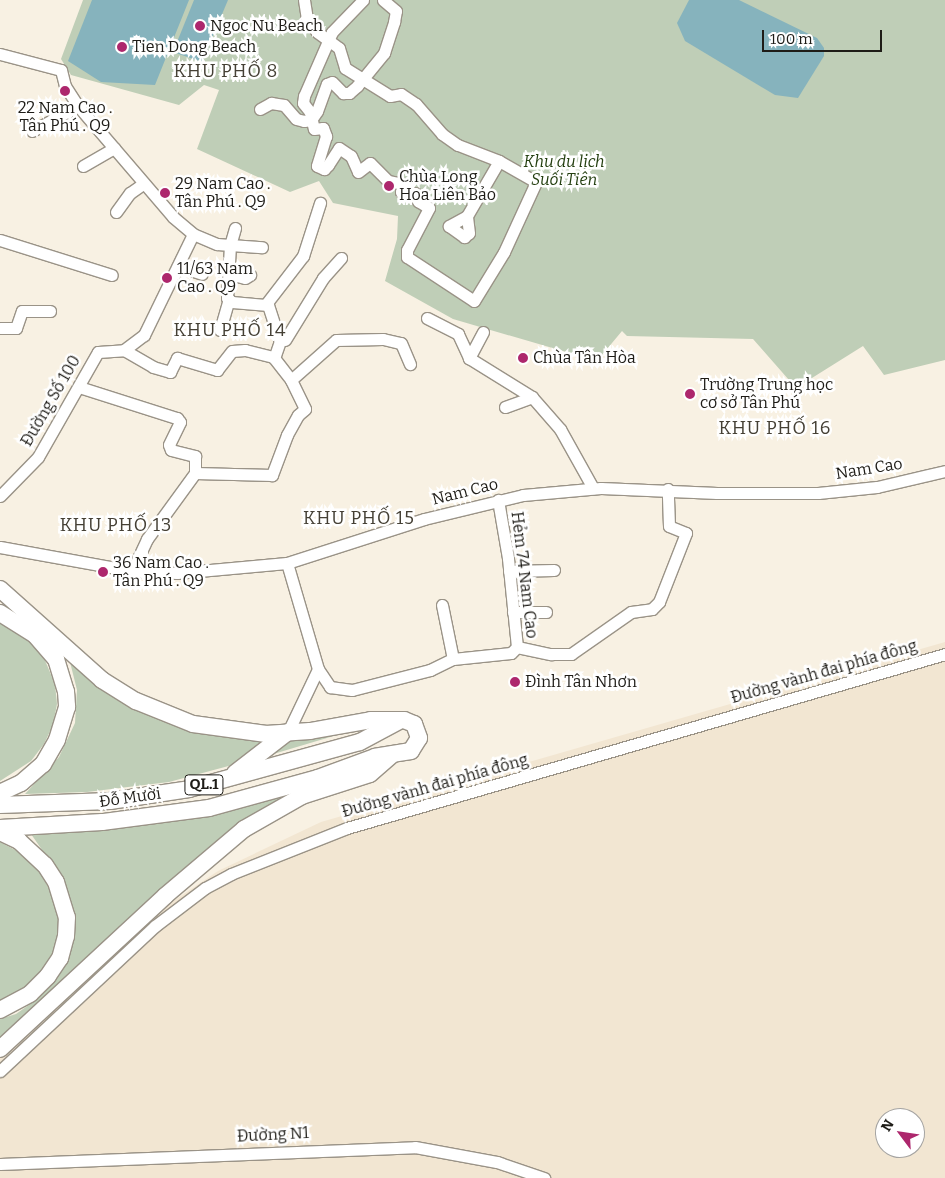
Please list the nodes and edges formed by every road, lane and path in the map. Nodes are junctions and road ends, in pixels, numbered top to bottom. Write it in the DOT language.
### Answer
graph roads {
  1 [pos="304,0"];
  2 [pos="363,0"];
  3 [pos="383,0"];
  4 [pos="329,41"];
  5 [pos="0,54"];
  6 [pos="363,78"];
  7 [pos="78,106"];
  8 [pos="260,109"];
  9 [pos="310,120"];
  10 [pos="32,131"];
  11 [pos="114,148"];
  12 [pos="499,161"];
  13 [pos="83,166"];
  14 [pos="144,184"];
  15 [pos="320,203"];
  16 [pos="116,212"];
  17 [pos="467,216"];
  18 [pos="235,228"];
  19 [pos="193,234"];
  20 [pos="0,240"];
  21 [pos="230,245"];
  22 [pos="262,247"];
  23 [pos="341,258"];
  24 [pos="178,266"];
  25 [pos="202,274"];
  26 [pos="229,274"];
  27 [pos="112,275"];
  28 [pos="250,276"];
  29 [pos="229,299"];
  30 [pos="266,304"];
  31 [pos="50,311"];
  32 [pos="428,318"];
  33 [pos="0,328"];
  34 [pos="220,330"];
  35 [pos="483,332"];
  36 [pos="283,341"];
  37 [pos="124,350"];
  38 [pos="274,357"];
  39 [pos="469,358"];
  40 [pos="410,364"];
  41 [pos="291,380"];
  42 [pos="79,387"];
  43 [pos="532,396"];
  44 [pos="505,407"];
  45 [pos="945,471"];
  46 [pos="195,473"];
  47 [pos="593,488"];
  48 [pos="668,489"];
  49 [pos="0,496"];
  50 [pos="498,500"];
  51 [pos="0,547"];
  52 [pos="287,563"];
  53 [pos="554,570"];
  54 [pos="132,571"];
  55 [pos="509,571"];
  56 [pos="0,580"];
  57 [pos="0,589"];
  58 [pos="442,605"];
  59 [pos="513,612"];
  60 [pos="546,612"];
  61 [pos="0,614"];
  62 [pos="517,648"];
  63 [pos="945,654"];
  64 [pos="453,659"];
  65 [pos="318,669"];
  66 [pos="392,721"];
  67 [pos="288,732"];
  68 [pos="394,754"];
  69 [pos="344,767"];
  70 [pos="242,768"];
  71 [pos="225,780"];
  72 [pos="0,793"];
  73 [pos="0,797"];
  74 [pos="0,805"];
  75 [pos="0,821"];
  76 [pos="0,828"];
  77 [pos="0,832"];
  78 [pos="0,1010"];
  79 [pos="0,1049"];
  80 [pos="0,1071"];
  81 [pos="0,1164"];
  82 [pos="544,1178"];
  1 -- 4 [label="street"];
  2 -- 4 [label="street"];
  3 -- 6 [label="street"];
  4 -- 6 [label="street"];
  4 -- 9 [label="street"];
  5 -- 7 [label="street"];
  6 -- 9 [label="street"];
  6 -- 12 [label="street"];
  7 -- 10 [label="street"];
  7 -- 11 [label="street"];
  8 -- 9 [label="street"];
  9 -- 12 [label="street"];
  11 -- 13 [label="street"];
  11 -- 14 [label="street"];
  12 -- 17 [label="street"];
  14 -- 16 [label="street"];
  14 -- 19 [label="street"];
  15 -- 30 [label="street"];
  18 -- 21 [label="street"];
  19 -- 21 [label="street"];
  19 -- 24 [label="street"];
  20 -- 27 [label="street"];
  21 -- 22 [label="street"];
  21 -- 26 [label="street"];
  23 -- 36 [label="street"];
  24 -- 25 [label="street"];
  24 -- 37 [label="street"];
  26 -- 28 [label="street"];
  26 -- 29 [label="street"];
  29 -- 30 [label="street"];
  29 -- 34 [label="street"];
  30 -- 36 [label="street"];
  31 -- 33 [label="street"];
  32 -- 39 [label="street"];
  35 -- 39 [label="street"];
  36 -- 38 [label="street"];
  37 -- 38 [label="street"];
  37 -- 42 [label="street, Đường Số 100"];
  38 -- 41 [label="street"];
  39 -- 43 [label="street"];
  40 -- 41 [label="street"];
  41 -- 46 [label="street"];
  42 -- 46 [label="street"];
  42 -- 49 [label="street, Đường Số 100"];
  43 -- 44 [label="street"];
  43 -- 47 [label="street"];
  45 -- 48 [label="street, Nam Cao"];
  46 -- 54 [label="street"];
  47 -- 48 [label="street, Nam Cao"];
  47 -- 50 [label="street, Nam Cao"];
  48 -- 62 [label="street"];
  50 -- 52 [label="street, Nam Cao"];
  50 -- 55 [label="street, Hẻm 74 Nam Cao"];
  51 -- 54 [label="street, Nam Cao"];
  52 -- 54 [label="street, Nam Cao"];
  52 -- 65 [label="street"];
  53 -- 55 [label="street"];
  55 -- 59 [label="street, Hẻm 74 Nam Cao"];
  56 -- 67 [label="highway"];
  57 -- 67 [label="highway"];
  58 -- 64 [label="street"];
  59 -- 60 [label="street"];
  59 -- 62 [label="street, Hẻm 74 Nam Cao"];
  61 -- 72 [label="highway"];
  62 -- 64 [label="street, Hẻm 74 Nam Cao"];
  63 -- 80 [label="street, Đường vành đai phía đông"];
  64 -- 65 [label="street, Hẻm 74 Nam Cao"];
  65 -- 67 [label="street"];
  66 -- 67 [label="highway"];
  66 -- 68 [label="highway, Đỗ Mười / QL.1"];
  66 -- 70 [label="highway, Đỗ Mười / QL.1"];
  66 -- 71 [label="highway, Đỗ Mười / QL.1"];
  67 -- 70 [label="highway"];
  68 -- 69 [label="highway, Đỗ Mười / QL.1"];
  68 -- 79 [label="highway"];
  69 -- 75 [label="highway, Đỗ Mười / QL.1"];
  69 -- 76 [label="highway, Đỗ Mười / QL.1"];
  70 -- 71 [label="highway"];
  70 -- 73 [label="highway, Đỗ Mười / QL.1"];
  71 -- 74 [label="highway, Đỗ Mười / QL.1"];
  77 -- 78 [label="highway"];
  81 -- 82 [label="street, Đường N1"];
}
